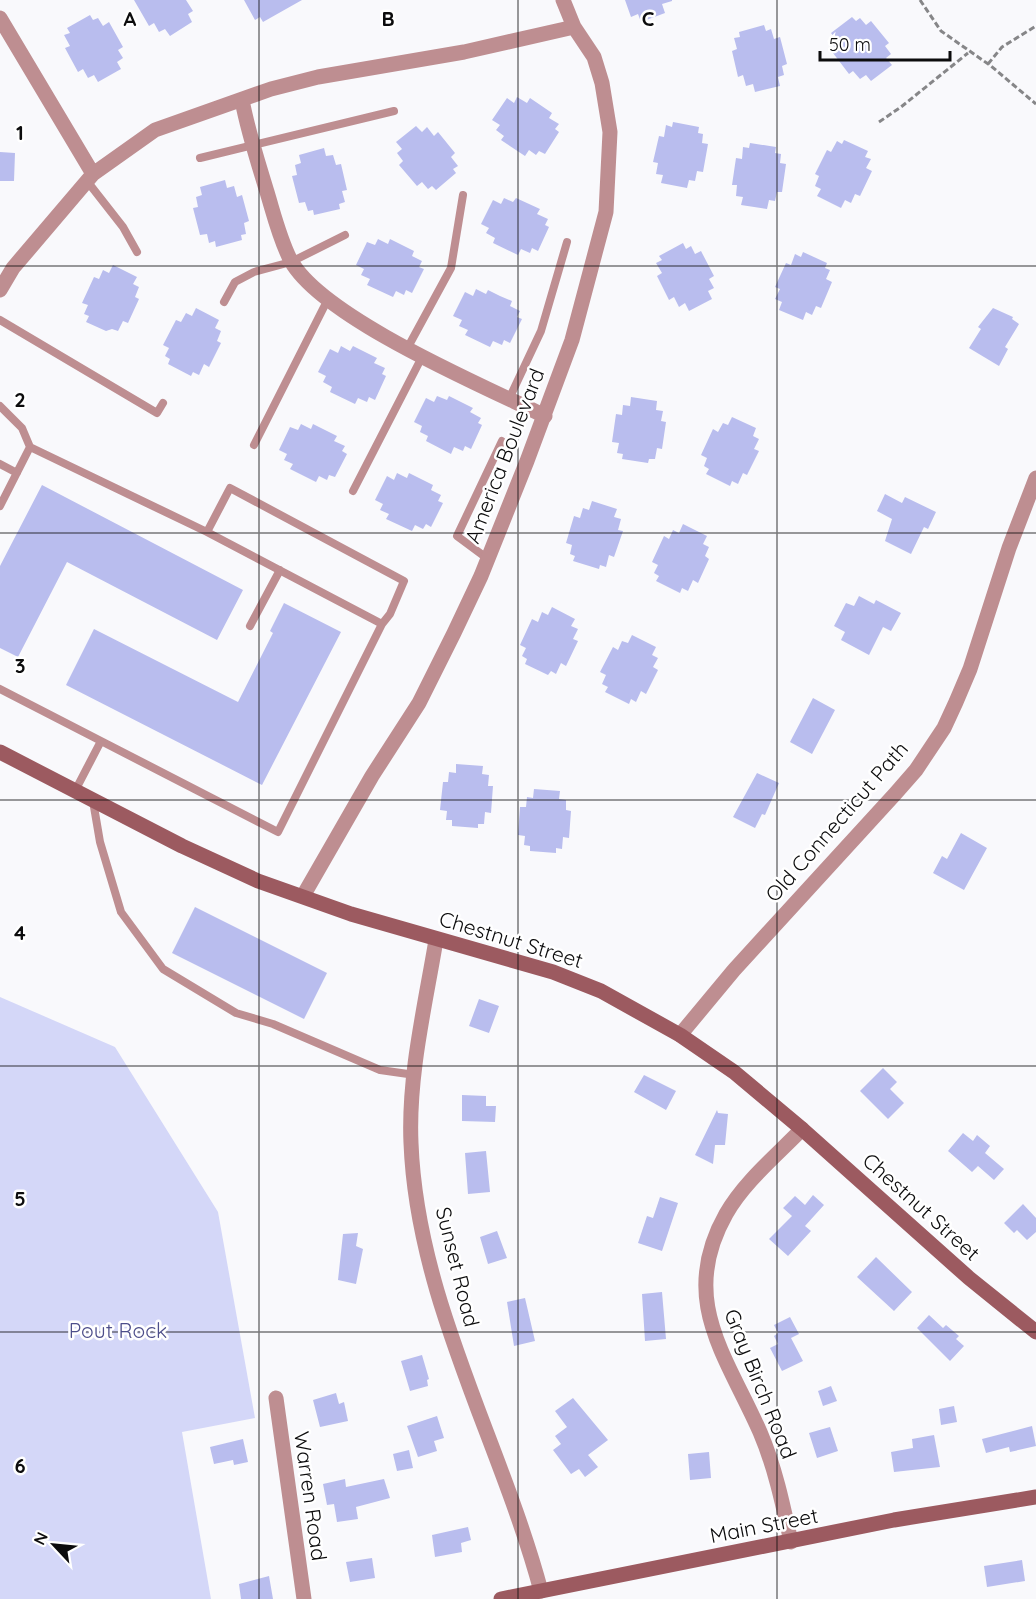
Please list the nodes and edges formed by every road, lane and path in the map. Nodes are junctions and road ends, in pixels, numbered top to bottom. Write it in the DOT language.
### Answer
graph roads {
  1 [pos="563,0"];
  2 [pos="920,0"];
  3 [pos="0,18"];
  4 [pos="1036,26"];
  5 [pos="574,27"];
  6 [pos="968,53"];
  7 [pos="988,64"];
  8 [pos="242,100"];
  9 [pos="1036,104"];
  10 [pos="394,111"];
  11 [pos="879,122"];
  12 [pos="253,143"];
  13 [pos="200,158"];
  14 [pos="90,177"];
  15 [pos="464,195"];
  16 [pos="345,235"];
  17 [pos="567,242"];
  18 [pos="136,252"];
  19 [pos="291,262"];
  20 [pos="0,290"];
  21 [pos="328,299"];
  22 [pos="224,302"];
  23 [pos="0,320"];
  24 [pos="408,347"];
  25 [pos="423,355"];
  26 [pos="509,399"];
  27 [pos="163,403"];
  28 [pos="0,406"];
  29 [pos="545,416"];
  30 [pos="502,441"];
  31 [pos="254,444"];
  32 [pos="30,447"];
  33 [pos="0,464"];
  34 [pos="17,473"];
  35 [pos="1036,478"];
  36 [pos="352,491"];
  37 [pos="0,506"];
  38 [pos="207,532"];
  39 [pos="488,559"];
  40 [pos="280,570"];
  41 [pos="382,624"];
  42 [pos="250,626"];
  43 [pos="0,689"];
  44 [pos="101,741"];
  45 [pos="0,752"];
  46 [pos="75,791"];
  47 [pos="93,801"];
  48 [pos="303,896"];
  49 [pos="436,940"];
  50 [pos="680,1035"];
  51 [pos="415,1075"];
  52 [pos="802,1129"];
  53 [pos="1036,1332"];
  54 [pos="276,1398"];
  55 [pos="1036,1497"];
  56 [pos="791,1542"];
  57 [pos="541,1591"];
  58 [pos="304,1599"];
  59 [pos="501,1599"];
  1 -- 5 [label="street, America Boulevard"];
  2 -- 6 [label="path"];
  3 -- 14 [label="street"];
  4 -- 7 [label="path"];
  5 -- 8 [label="street"];
  5 -- 29 [label="street, America Boulevard"];
  6 -- 7 [label="path"];
  6 -- 11 [label="path"];
  7 -- 9 [label="path"];
  8 -- 12 [label="street"];
  8 -- 14 [label="street"];
  10 -- 12 [label="lane"];
  12 -- 13 [label="lane"];
  12 -- 19 [label="street"];
  14 -- 18 [label="lane"];
  14 -- 20 [label="street"];
  15 -- 24 [label="lane"];
  16 -- 19 [label="lane"];
  17 -- 26 [label="lane"];
  19 -- 21 [label="street"];
  19 -- 22 [label="lane"];
  21 -- 24 [label="street"];
  21 -- 31 [label="lane"];
  23 -- 27 [label="lane"];
  24 -- 25 [label="street"];
  25 -- 26 [label="street"];
  25 -- 36 [label="lane"];
  26 -- 29 [label="street"];
  28 -- 32 [label="lane"];
  29 -- 39 [label="street, America Boulevard"];
  30 -- 39 [label="lane"];
  32 -- 34 [label="lane"];
  32 -- 38 [label="lane"];
  33 -- 34 [label="lane"];
  34 -- 37 [label="lane"];
  35 -- 50 [label="street, Old Connecticut Path"];
  38 -- 40 [label="lane"];
  38 -- 41 [label="lane"];
  39 -- 48 [label="street, America Boulevard"];
  40 -- 41 [label="lane"];
  40 -- 42 [label="lane"];
  41 -- 44 [label="lane"];
  43 -- 44 [label="lane"];
  44 -- 46 [label="lane"];
  45 -- 46 [label="main road, Chestnut Street"];
  46 -- 47 [label="main road, Chestnut Street"];
  47 -- 48 [label="main road, Chestnut Street"];
  47 -- 51 [label="lane"];
  48 -- 49 [label="main road, Chestnut Street"];
  49 -- 50 [label="main road, Chestnut Street"];
  49 -- 51 [label="street, Sunset Road"];
  50 -- 52 [label="main road, Chestnut Street"];
  51 -- 57 [label="street, Sunset Road"];
  52 -- 53 [label="main road, Chestnut Street"];
  52 -- 56 [label="street, Gray Birch Road"];
  54 -- 58 [label="street, Warren Road"];
  55 -- 56 [label="main road, Main Street"];
  56 -- 57 [label="main road, Main Street"];
  57 -- 59 [label="main road, Main Street"];
}
